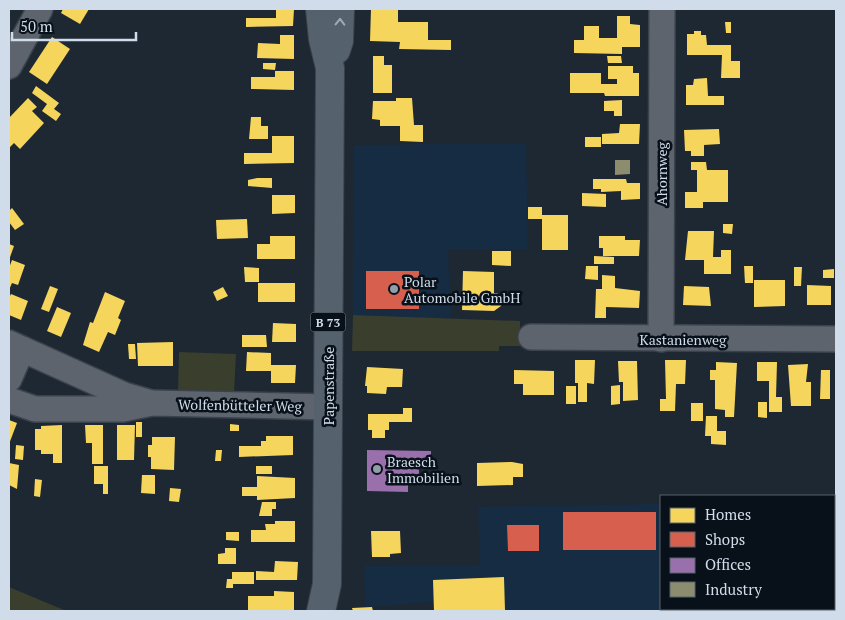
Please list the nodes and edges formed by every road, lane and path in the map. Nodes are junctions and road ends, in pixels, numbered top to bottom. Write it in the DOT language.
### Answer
graph roads {
  1 [pos="40,9"];
  2 [pos="320,9"];
  3 [pos="340,9"];
  4 [pos="662,9"];
  5 [pos="9,66"];
  6 [pos="330,68"];
  7 [pos="531,337"];
  8 [pos="661,339"];
  9 [pos="836,339"];
  10 [pos="15,346"];
  11 [pos="9,379"];
  12 [pos="9,400"];
  13 [pos="152,403"];
  14 [pos="328,407"];
  15 [pos="326,584"];
  16 [pos="321,611"];
  17 [pos="332,611"];
  1 -- 5 [label="street"];
  2 -- 6 [label="main road, Papenstraße / B 73"];
  6 -- 3 [label="main road, Papenstraße / B 73, one-way"];
  4 -- 8 [label="street, Ahornweg"];
  6 -- 14 [label="main road, Papenstraße / B 73"];
  7 -- 8 [label="street, Kastanienweg"];
  8 -- 9 [label="street, Kastanienweg"];
  10 -- 11 [label="street, Wolfenbütteler Weg"];
  10 -- 13 [label="street, Wolfenbütteler Weg"];
  12 -- 13 [label="street, Wolfenbütteler Weg"];
  13 -- 14 [label="street, Wolfenbütteler Weg"];
  14 -- 15 [label="main road, Papenstraße / B 73"];
  15 -- 16 [label="main road, Papenstraße / B 73"];
  15 -- 17 [label="main road, Papenstraße / B 73"];
}
